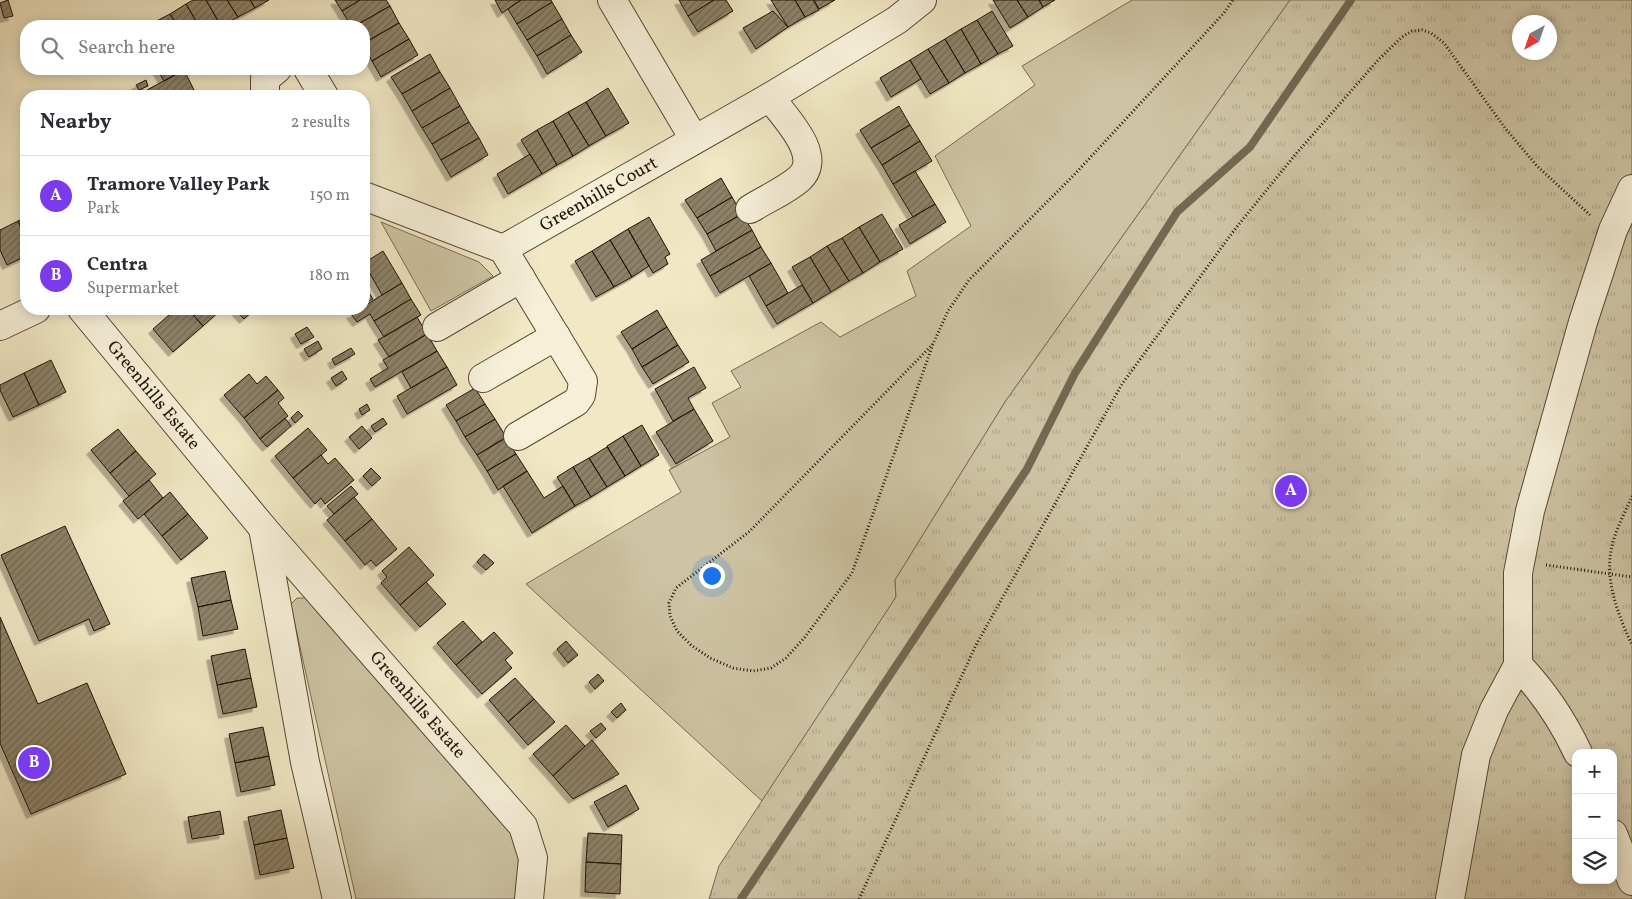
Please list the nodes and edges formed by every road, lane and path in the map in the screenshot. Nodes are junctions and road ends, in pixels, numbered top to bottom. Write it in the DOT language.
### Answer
graph roads {
  1 [pos="612,0"];
  2 [pos="922,0"];
  3 [pos="1233,0"];
  4 [pos="268,75"];
  5 [pos="312,75"];
  6 [pos="265,90"];
  7 [pos="320,90"];
  8 [pos="770,97"];
  9 [pos="694,139"];
  10 [pos="1632,189"];
  11 [pos="370,198"];
  12 [pos="750,210"];
  13 [pos="1613,230"];
  14 [pos="503,249"];
  15 [pos="521,278"];
  16 [pos="23,315"];
  17 [pos="87,315"];
  18 [pos="0,326"];
  19 [pos="437,327"];
  20 [pos="556,336"];
  21 [pos="933,344"];
  22 [pos="483,378"];
  23 [pos="518,436"];
  24 [pos="1632,496"];
  25 [pos="263,528"];
  26 [pos="1521,561"];
  27 [pos="1611,575"];
  28 [pos="1632,577"];
  29 [pos="1632,645"];
  30 [pos="1518,665"];
  31 [pos="1576,749"];
  32 [pos="1615,839"];
  33 [pos="1632,882"];
  34 [pos="337,899"];
  35 [pos="529,899"];
  36 [pos="859,899"];
  37 [pos="1450,899"];
  1 -- 9 [label="street"];
  2 -- 8 [label="street, Greenhills Court"];
  3 -- 21 [label="path"];
  4 -- 6 [label="street"];
  5 -- 7 [label="street"];
  8 -- 9 [label="street, Greenhills Court"];
  8 -- 12 [label="street"];
  9 -- 14 [label="street, Greenhills Court"];
  10 -- 13 [label="street"];
  11 -- 14 [label="street"];
  13 -- 26 [label="street"];
  13 -- 36 [label="path"];
  14 -- 15 [label="street"];
  15 -- 19 [label="street"];
  15 -- 20 [label="street"];
  16 -- 18 [label="street"];
  17 -- 25 [label="street, Greenhills Estate"];
  20 -- 22 [label="street"];
  20 -- 23 [label="street"];
  21 -- 21 [label="path"];
  24 -- 27 [label="path"];
  25 -- 34 [label="street, Greenhills Estate"];
  25 -- 35 [label="street, Greenhills Estate"];
  26 -- 27 [label="path"];
  26 -- 30 [label="street"];
  27 -- 28 [label="path"];
  27 -- 29 [label="path"];
  30 -- 31 [label="street"];
  30 -- 37 [label="street"];
  32 -- 33 [label="street"];
}
